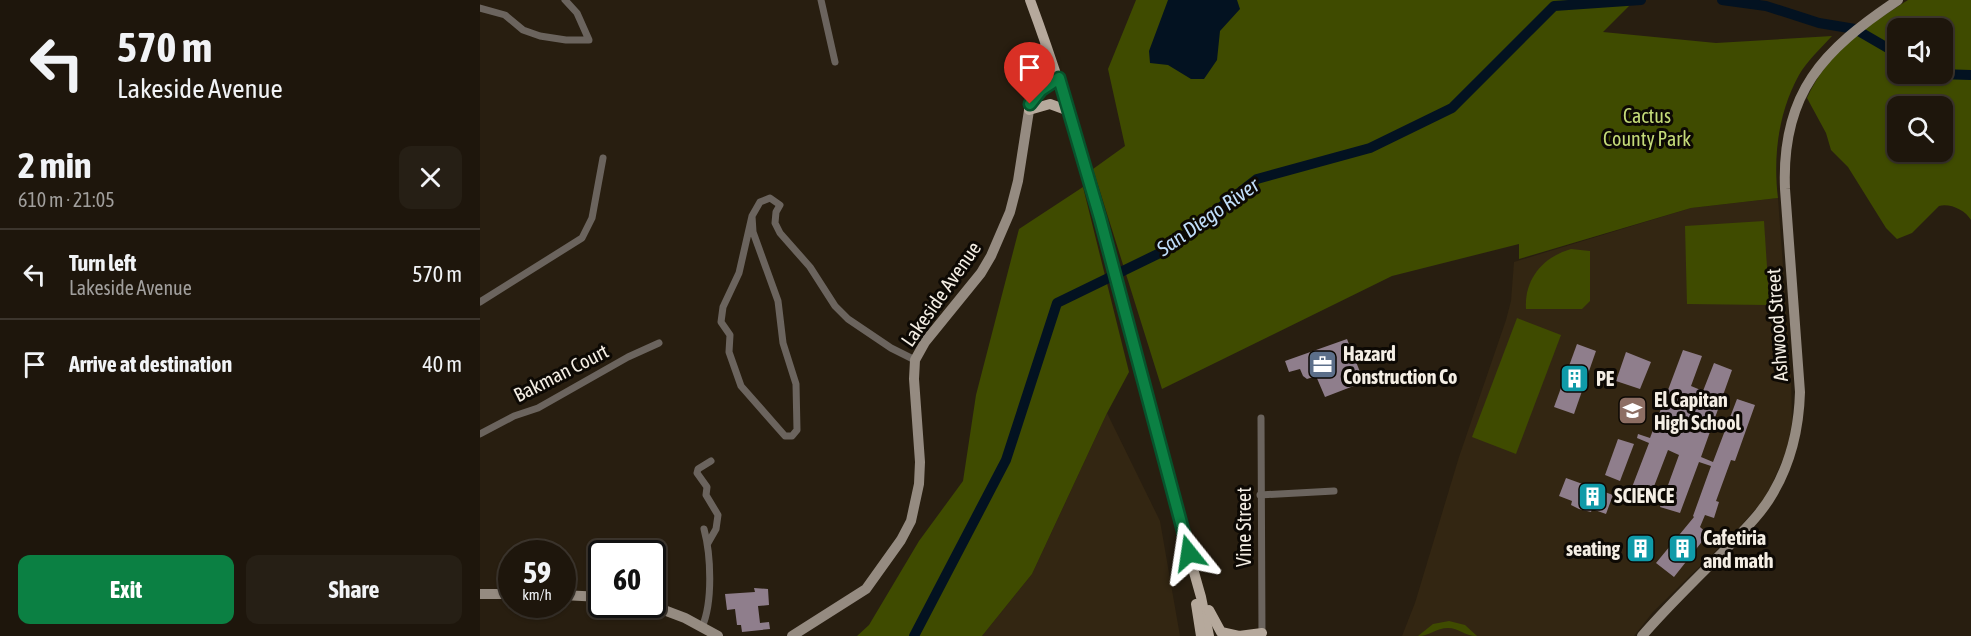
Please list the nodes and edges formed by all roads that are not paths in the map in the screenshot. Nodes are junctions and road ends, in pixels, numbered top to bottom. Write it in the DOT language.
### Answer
graph roads {
  1 [pos="565,0"];
  2 [pos="821,0"];
  3 [pos="1030,0"];
  4 [pos="1898,0"];
  5 [pos="480,8"];
  6 [pos="1046,43"];
  7 [pos="835,62"];
  8 [pos="1059,78"];
  9 [pos="1029,107"];
  10 [pos="1069,111"];
  11 [pos="603,158"];
  12 [pos="752,216"];
  13 [pos="480,302"];
  14 [pos="658,343"];
  15 [pos="915,360"];
  16 [pos="1261,418"];
  17 [pos="480,434"];
  18 [pos="711,461"];
  19 [pos="1334,491"];
  20 [pos="1260,495"];
  21 [pos="704,529"];
  22 [pos="708,543"];
  23 [pos="1189,553"];
  24 [pos="480,594"];
  25 [pos="498,594"];
  26 [pos="666,612"];
  27 [pos="702,627"];
  28 [pos="1262,635"];
  29 [pos="718,636"];
  30 [pos="792,636"];
  31 [pos="1201,636"];
  32 [pos="1209,636"];
  33 [pos="1238,636"];
  34 [pos="1642,636"];
  1 -- 5 [label="street"];
  2 -- 7 [label="street"];
  3 -- 6 [label="main road"];
  4 -- 34 [label="main road, Ashwood Street"];
  6 -- 8 [label="main road"];
  6 -- 9 [label="main road"];
  8 -- 9 [label="main road"];
  8 -- 10 [label="main road"];
  9 -- 10 [label="main road"];
  9 -- 15 [label="main road, Lakeside Avenue"];
  10 -- 23 [label="main road"];
  11 -- 13 [label="street"];
  12 -- 12 [label="street"];
  12 -- 15 [label="street"];
  14 -- 17 [label="street, Bakman Court"];
  15 -- 30 [label="main road, Lakeside Avenue"];
  16 -- 20 [label="street, Vine Street"];
  18 -- 22 [label="street"];
  19 -- 20 [label="street"];
  20 -- 28 [label="street, Vine Street"];
  21 -- 22 [label="street"];
  22 -- 27 [label="street"];
  23 -- 31 [label="main road"];
  23 -- 32 [label="main road"];
  23 -- 33 [label="main road"];
  24 -- 25 [label="main road"];
  26 -- 27 [label="main road"];
  27 -- 29 [label="main road"];
  28 -- 33 [label="main road"];
}
